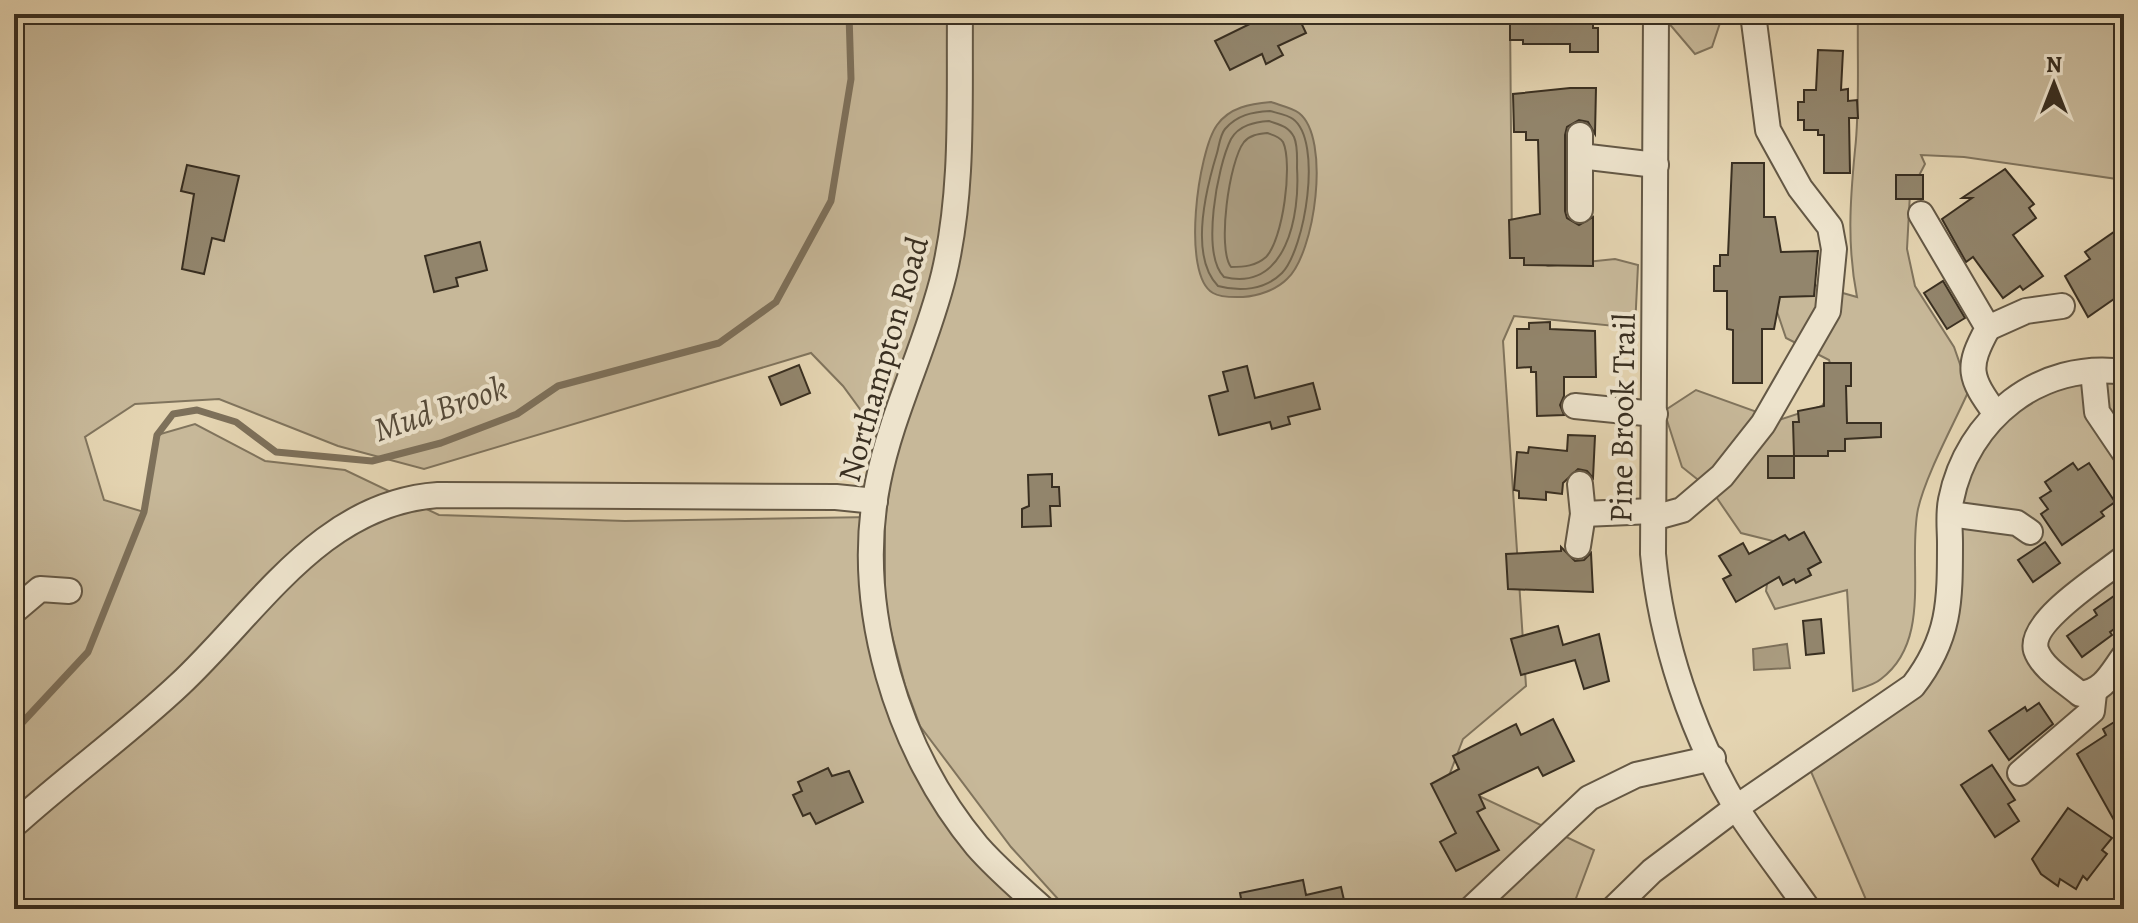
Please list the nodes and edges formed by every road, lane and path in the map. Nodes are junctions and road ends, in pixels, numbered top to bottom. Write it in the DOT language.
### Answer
graph roads {
  1 [pos="960,14"];
  2 [pos="1656,14"];
  3 [pos="1753,14"];
  4 [pos="1656,165"];
  5 [pos="1580,210"];
  6 [pos="1921,214"];
  7 [pos="2062,306"];
  8 [pos="1988,328"];
  9 [pos="2093,371"];
  10 [pos="2124,372"];
  11 [pos="1575,406"];
  12 [pos="1655,414"];
  13 [pos="1996,414"];
  14 [pos="2124,452"];
  15 [pos="1580,484"];
  16 [pos="875,501"];
  17 [pos="1583,514"];
  18 [pos="1653,514"];
  19 [pos="1950,514"];
  20 [pos="2030,532"];
  21 [pos="1578,546"];
  22 [pos="2124,558"];
  23 [pos="69,591"];
  24 [pos="14,611"];
  25 [pos="2124,656"];
  26 [pos="2094,693"];
  27 [pos="1713,758"];
  28 [pos="2020,773"];
  29 [pos="1737,807"];
  30 [pos="14,825"];
  31 [pos="1043,909"];
  32 [pos="1471,909"];
  33 [pos="1613,909"];
  34 [pos="1808,909"];
  1 -- 16 [label="street, Northampton Road"];
  2 -- 4 [label="street, Pine Brook Trail"];
  3 -- 18 [label="street"];
  4 -- 5 [label="street"];
  4 -- 12 [label="street, Pine Brook Trail"];
  6 -- 8 [label="street"];
  7 -- 8 [label="street"];
  8 -- 13 [label="street"];
  9 -- 10 [label="street"];
  9 -- 13 [label="street"];
  9 -- 14 [label="street"];
  11 -- 12 [label="street"];
  12 -- 18 [label="street, Pine Brook Trail"];
  13 -- 19 [label="street"];
  15 -- 17 [label="street"];
  16 -- 30 [label="street"];
  16 -- 31 [label="street, Northampton Road"];
  17 -- 18 [label="street"];
  17 -- 21 [label="street"];
  18 -- 27 [label="street, Pine Brook Trail"];
  19 -- 20 [label="street"];
  19 -- 29 [label="street"];
  22 -- 26 [label="street"];
  23 -- 24 [label="street"];
  25 -- 26 [label="street"];
  26 -- 28 [label="street"];
  27 -- 29 [label="street, Pine Brook Trail"];
  27 -- 32 [label="street"];
  29 -- 33 [label="street"];
  29 -- 34 [label="street, Pine Brook Trail"];
}
